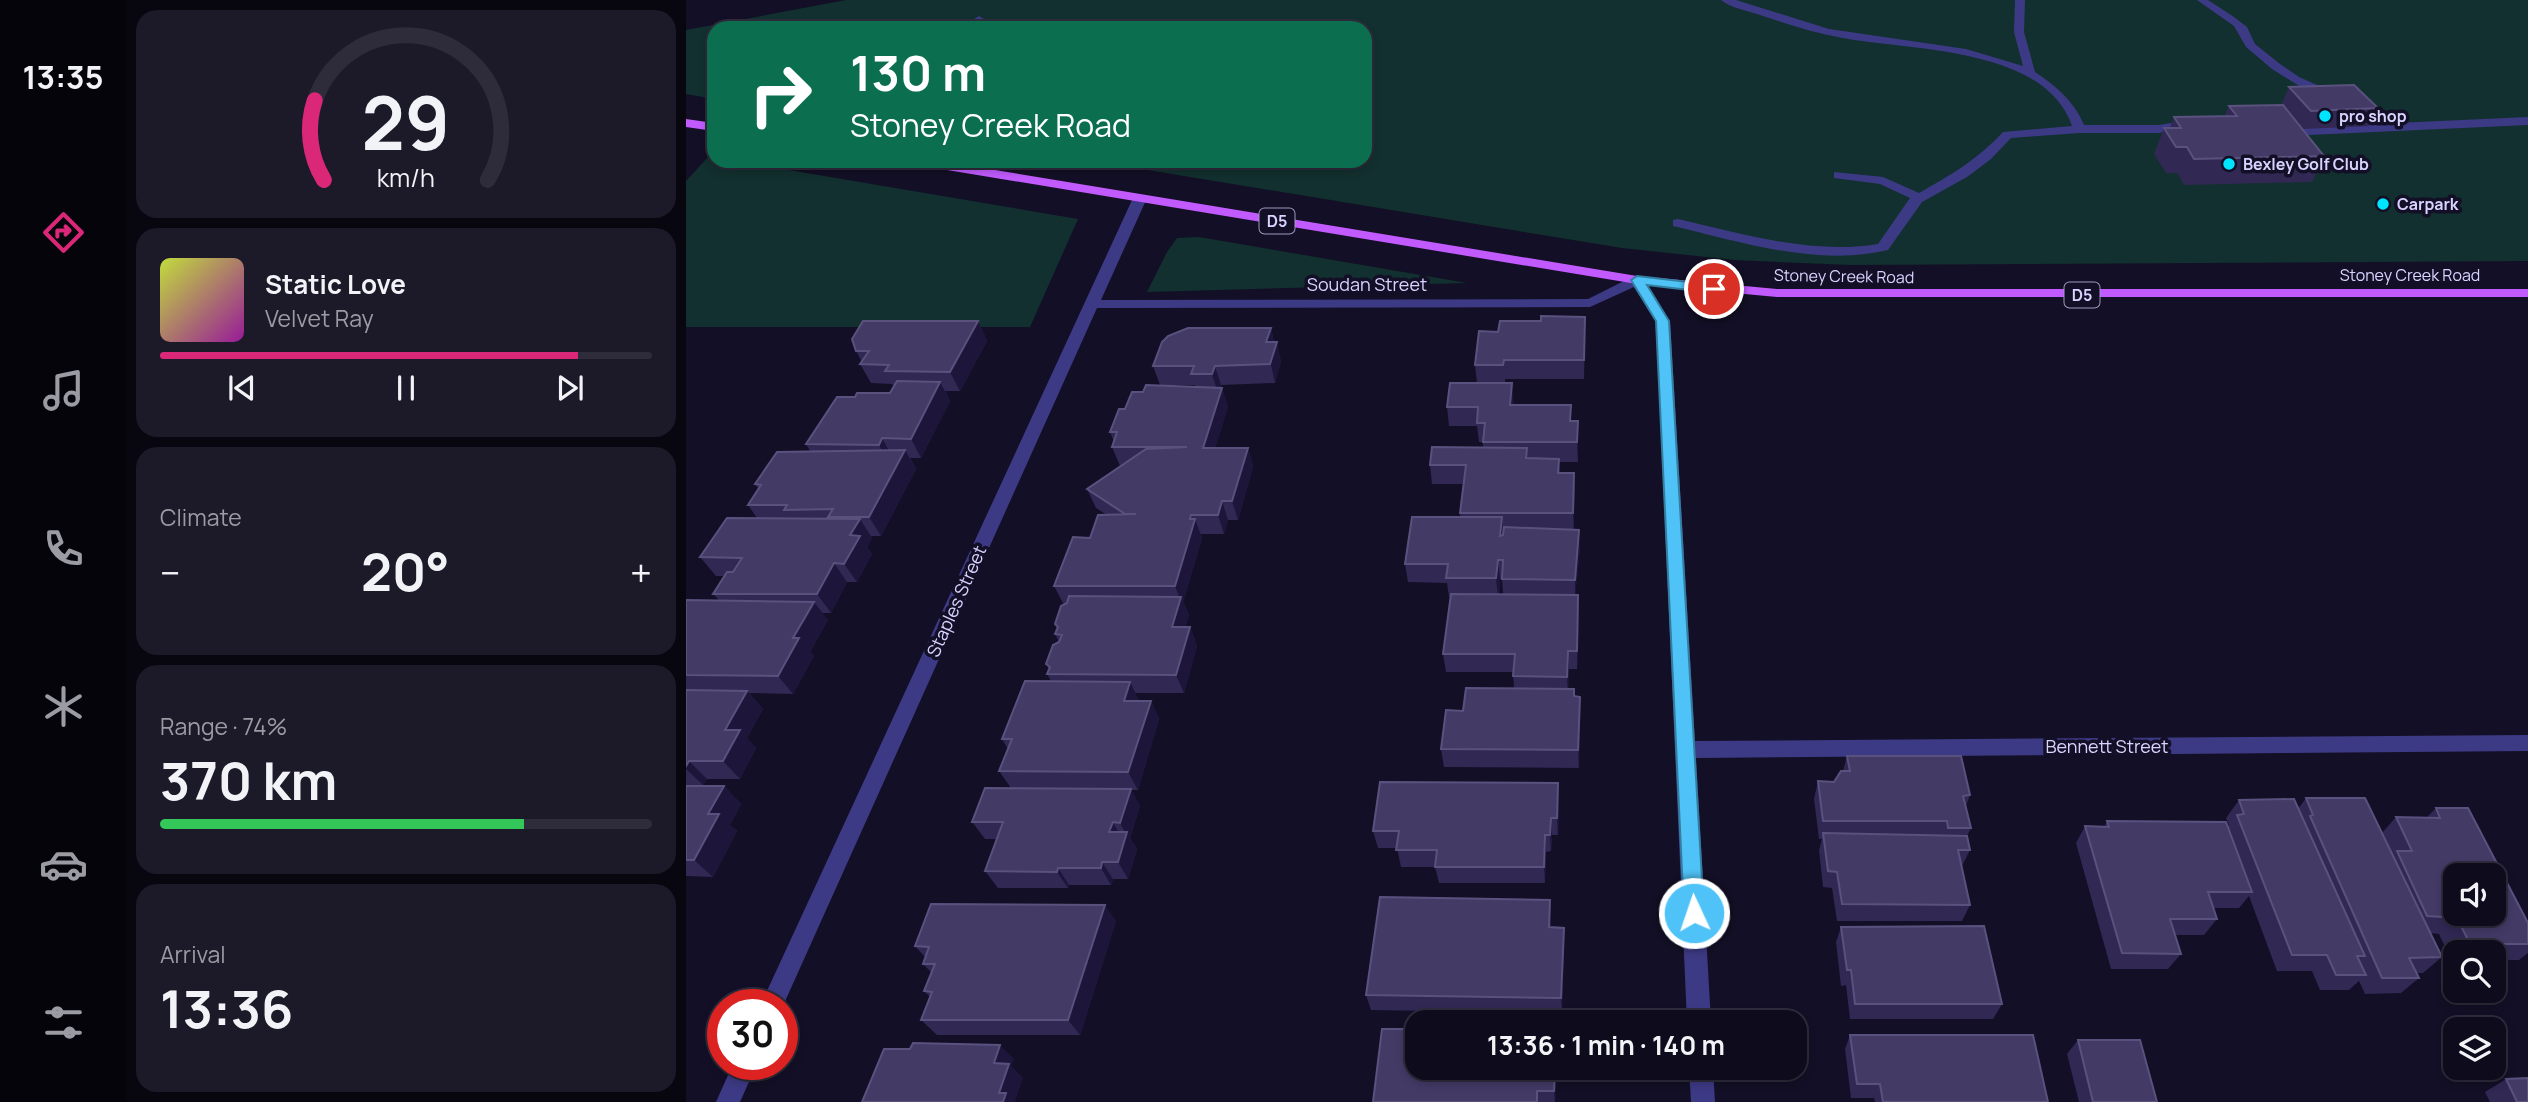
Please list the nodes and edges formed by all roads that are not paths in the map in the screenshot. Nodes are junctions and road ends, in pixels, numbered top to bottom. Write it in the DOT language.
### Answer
graph roads {
  1 [pos="1726,0"];
  2 [pos="2020,0"];
  3 [pos="2202,0"];
  4 [pos="2030,71"];
  5 [pos="2344,96"];
  6 [pos="2366,117"];
  7 [pos="2528,121"];
  8 [pos="2203,122"];
  9 [pos="686,123"];
  10 [pos="2266,124"];
  11 [pos="707,126"];
  12 [pos="2079,129"];
  13 [pos="2379,129"];
  14 [pos="959,168"];
  15 [pos="1838,176"];
  16 [pos="1140,198"];
  17 [pos="1917,199"];
  18 [pos="1678,223"];
  19 [pos="1637,280"];
  20 [pos="2528,293"];
  21 [pos="1092,304"];
  22 [pos="2528,743"];
  23 [pos="1687,750"];
  24 [pos="779,989"];
  25 [pos="1698,1010"];
  26 [pos="738,1080"];
  27 [pos="1702,1080"];
  28 [pos="728,1102"];
  29 [pos="1703,1102"];
  1 -- 4 [label="street"];
  2 -- 4 [label="street"];
  3 -- 5 [label="street"];
  4 -- 12 [label="street"];
  6 -- 13 [label="street"];
  7 -- 13 [label="street"];
  8 -- 12 [label="street"];
  9 -- 11 [label="main road"];
  10 -- 13 [label="street"];
  12 -- 17 [label="street"];
  14 -- 16 [label="main road, Stoney Creek Road / D5"];
  15 -- 17 [label="street"];
  16 -- 19 [label="main road, Stoney Creek Road / D5"];
  16 -- 21 [label="street, Staples Street"];
  17 -- 18 [label="street"];
  19 -- 20 [label="main road, Stoney Creek Road / D5"];
  19 -- 21 [label="street, Soudan Street"];
  19 -- 23 [label="street"];
  21 -- 24 [label="street, Staples Street"];
  22 -- 23 [label="street, Bennett Street"];
  23 -- 25 [label="street"];
  26 -- 28 [label="street"];
  27 -- 29 [label="street"];
}
